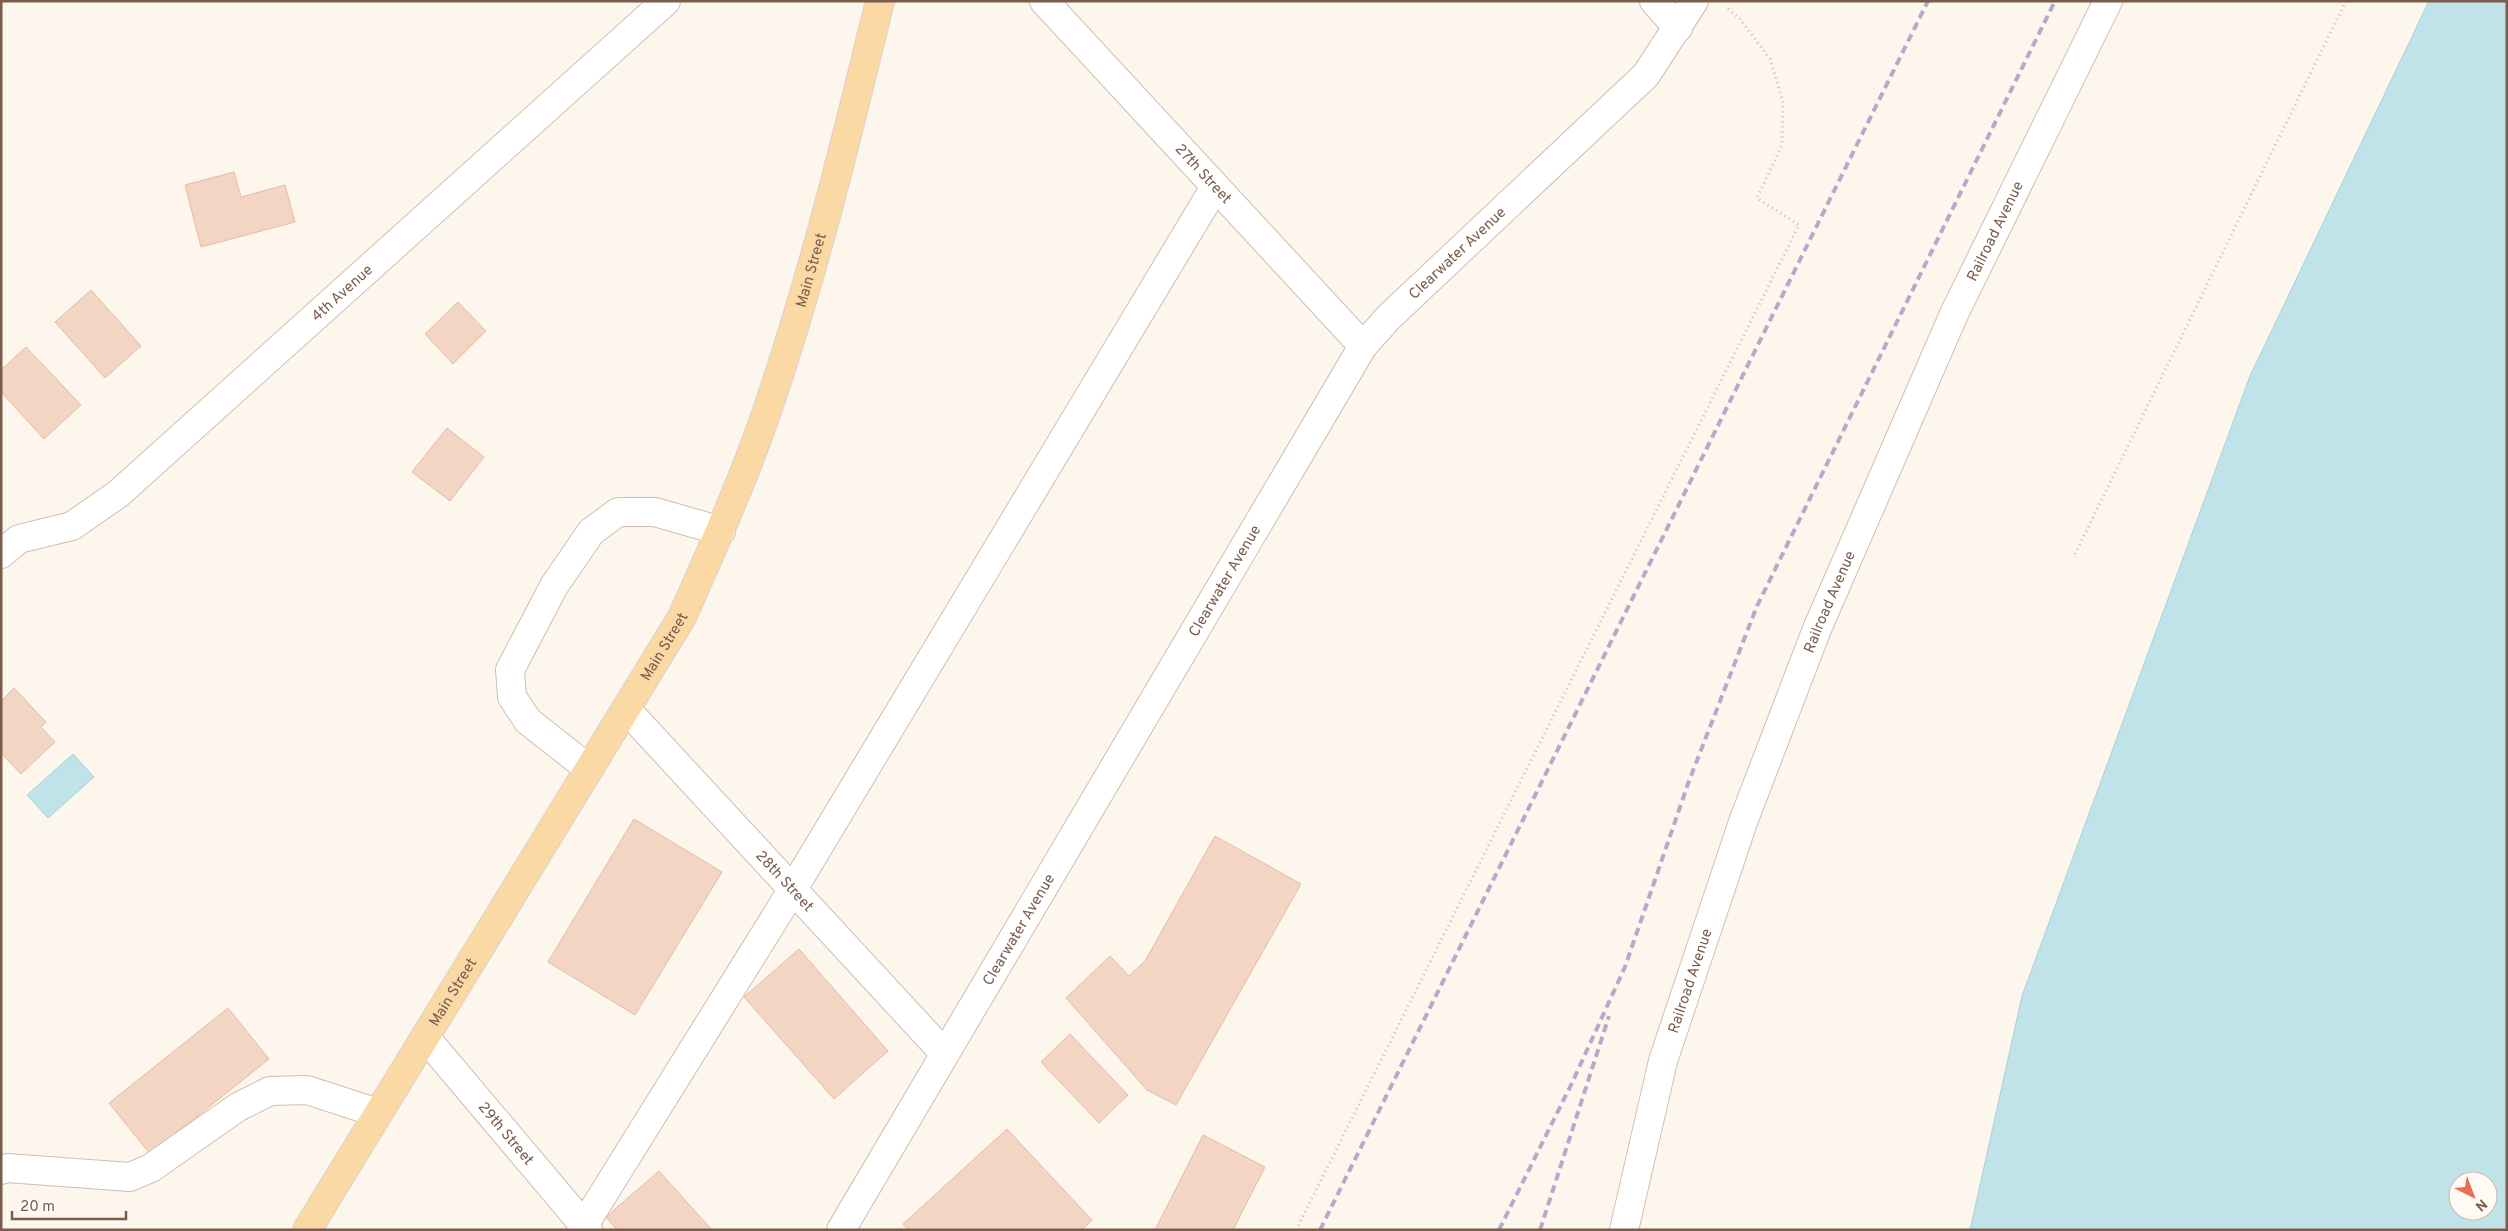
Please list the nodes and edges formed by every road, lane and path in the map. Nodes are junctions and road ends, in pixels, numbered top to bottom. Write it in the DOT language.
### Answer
graph roads {
  1 [pos="666,1"];
  2 [pos="880,1"];
  3 [pos="1044,1"];
  4 [pos="1654,1"];
  5 [pos="1694,1"];
  6 [pos="2108,1"];
  7 [pos="2346,1"];
  8 [pos="1726,7"];
  9 [pos="1678,28"];
  10 [pos="1215,187"];
  11 [pos="1363,346"];
  12 [pos="721,530"];
  13 [pos="7,540"];
  14 [pos="2075,554"];
  15 [pos="626,709"];
  16 [pos="589,769"];
  17 [pos="793,889"];
  18 [pos="425,1037"];
  19 [pos="944,1053"];
  20 [pos="378,1114"];
  21 [pos="1,1170"];
  22 [pos="584,1228"];
  23 [pos="307,1230"];
  24 [pos="841,1230"];
  25 [pos="1296,1230"];
  26 [pos="1624,1230"];
  1 -- 13 [label="street, 4th Avenue"];
  2 -- 12 [label="main road, Main Street"];
  3 -- 10 [label="street, 27th Street"];
  4 -- 9 [label="street"];
  5 -- 9 [label="street, Clearwater Avenue"];
  6 -- 26 [label="street, Railroad Avenue"];
  7 -- 14 [label="path"];
  8 -- 25 [label="path"];
  9 -- 11 [label="street, Clearwater Avenue"];
  10 -- 11 [label="street, 27th Street"];
  10 -- 17 [label="street"];
  11 -- 19 [label="street, Clearwater Avenue"];
  12 -- 15 [label="main road, Main Street"];
  12 -- 16 [label="street"];
  15 -- 16 [label="main road, Main Street"];
  15 -- 17 [label="street, 28th Street"];
  16 -- 18 [label="main road, Main Street"];
  17 -- 19 [label="street, 28th Street"];
  17 -- 22 [label="street"];
  18 -- 20 [label="main road, Main Street"];
  18 -- 22 [label="street, 29th Street"];
  19 -- 24 [label="street, Clearwater Avenue"];
  20 -- 21 [label="street"];
  20 -- 23 [label="main road, Main Street"];
}
